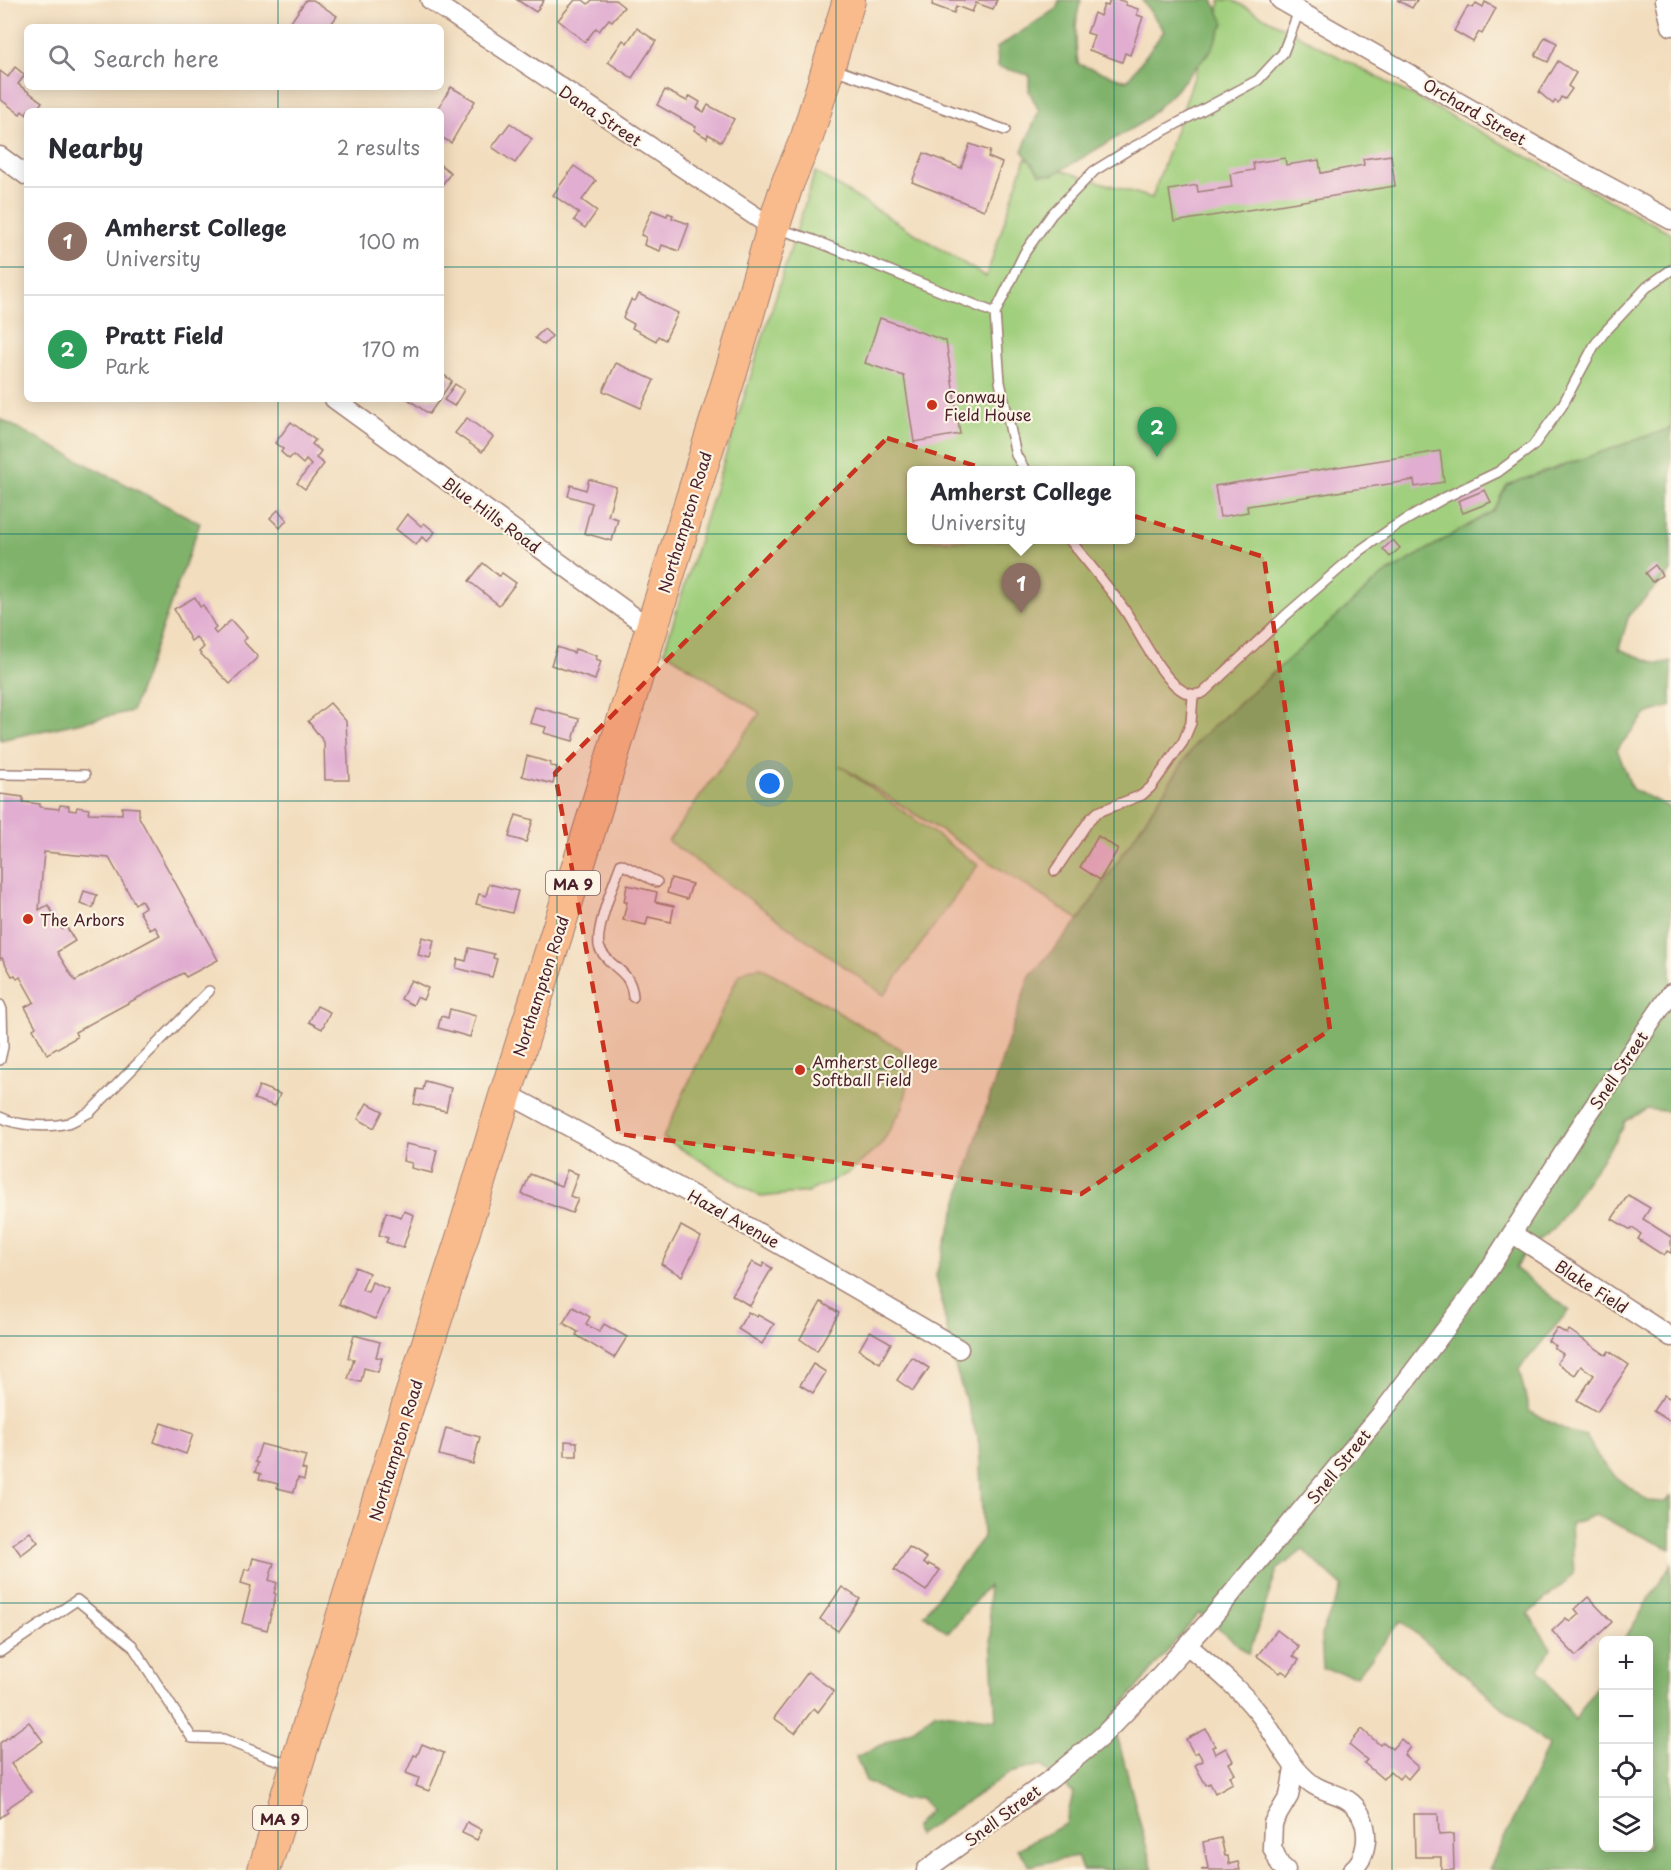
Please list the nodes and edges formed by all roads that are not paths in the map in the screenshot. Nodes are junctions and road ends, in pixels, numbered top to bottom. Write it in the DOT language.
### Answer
graph roads {
  1 [pos="430,0"];
  2 [pos="849,0"];
  3 [pos="1280,0"];
  4 [pos="1665,0"];
  5 [pos="1299,11"];
  6 [pos="1671,26"];
  7 [pos="829,67"];
  8 [pos="1005,130"];
  9 [pos="0,156"];
  10 [pos="24,174"];
  11 [pos="1671,220"];
  12 [pos="773,228"];
  13 [pos="1671,270"];
  14 [pos="995,313"];
  15 [pos="338,402"];
  16 [pos="1022,466"];
  17 [pos="1073,544"];
  18 [pos="651,629"];
  19 [pos="1193,696"];
  20 [pos="0,774"];
  21 [pos="85,775"];
  22 [pos="1055,871"];
  23 [pos="657,882"];
  24 [pos="209,991"];
  25 [pos="1671,993"];
  26 [pos="633,997"];
  27 [pos="0,1005"];
  28 [pos="0,1060"];
  29 [pos="506,1093"];
  30 [pos="0,1118"];
  31 [pos="1513,1234"];
  32 [pos="1671,1337"];
  33 [pos="959,1349"];
  34 [pos="1187,1645"];
  35 [pos="0,1652"];
  36 [pos="296,1765"];
  37 [pos="1294,1768"];
  38 [pos="264,1870"];
  39 [pos="926,1870"];
  40 [pos="1286,1870"];
  41 [pos="1352,1870"];
  1 -- 12 [label="street, Dana Street"];
  2 -- 7 [label="highway, Northampton Road / MA 9"];
  3 -- 5 [label="street, Orchard Street"];
  4 -- 6 [label="street"];
  5 -- 11 [label="street, Orchard Street"];
  5 -- 14 [label="lane"];
  7 -- 8 [label="lane"];
  7 -- 12 [label="highway, Northampton Road / MA 9"];
  9 -- 10 [label="street"];
  12 -- 14 [label="lane"];
  12 -- 18 [label="highway, Northampton Road / MA 9"];
  13 -- 19 [label="lane"];
  14 -- 16 [label="lane"];
  15 -- 18 [label="street, Blue Hills Road"];
  17 -- 19 [label="lane"];
  18 -- 29 [label="highway, Northampton Road / MA 9"];
  19 -- 22 [label="lane"];
  20 -- 21 [label="lane"];
  23 -- 26 [label="lane"];
  24 -- 30 [label="lane"];
  25 -- 31 [label="street, Snell Street"];
  27 -- 28 [label="lane"];
  29 -- 33 [label="street, Hazel Avenue"];
  29 -- 36 [label="highway, Northampton Road / MA 9"];
  31 -- 32 [label="street, Blake Field"];
  31 -- 34 [label="street, Snell Street"];
  34 -- 37 [label="street"];
  34 -- 39 [label="street, Snell Street"];
  35 -- 36 [label="lane"];
  36 -- 38 [label="highway, Northampton Road / MA 9"];
  37 -- 40 [label="street"];
  37 -- 41 [label="street"];
}
